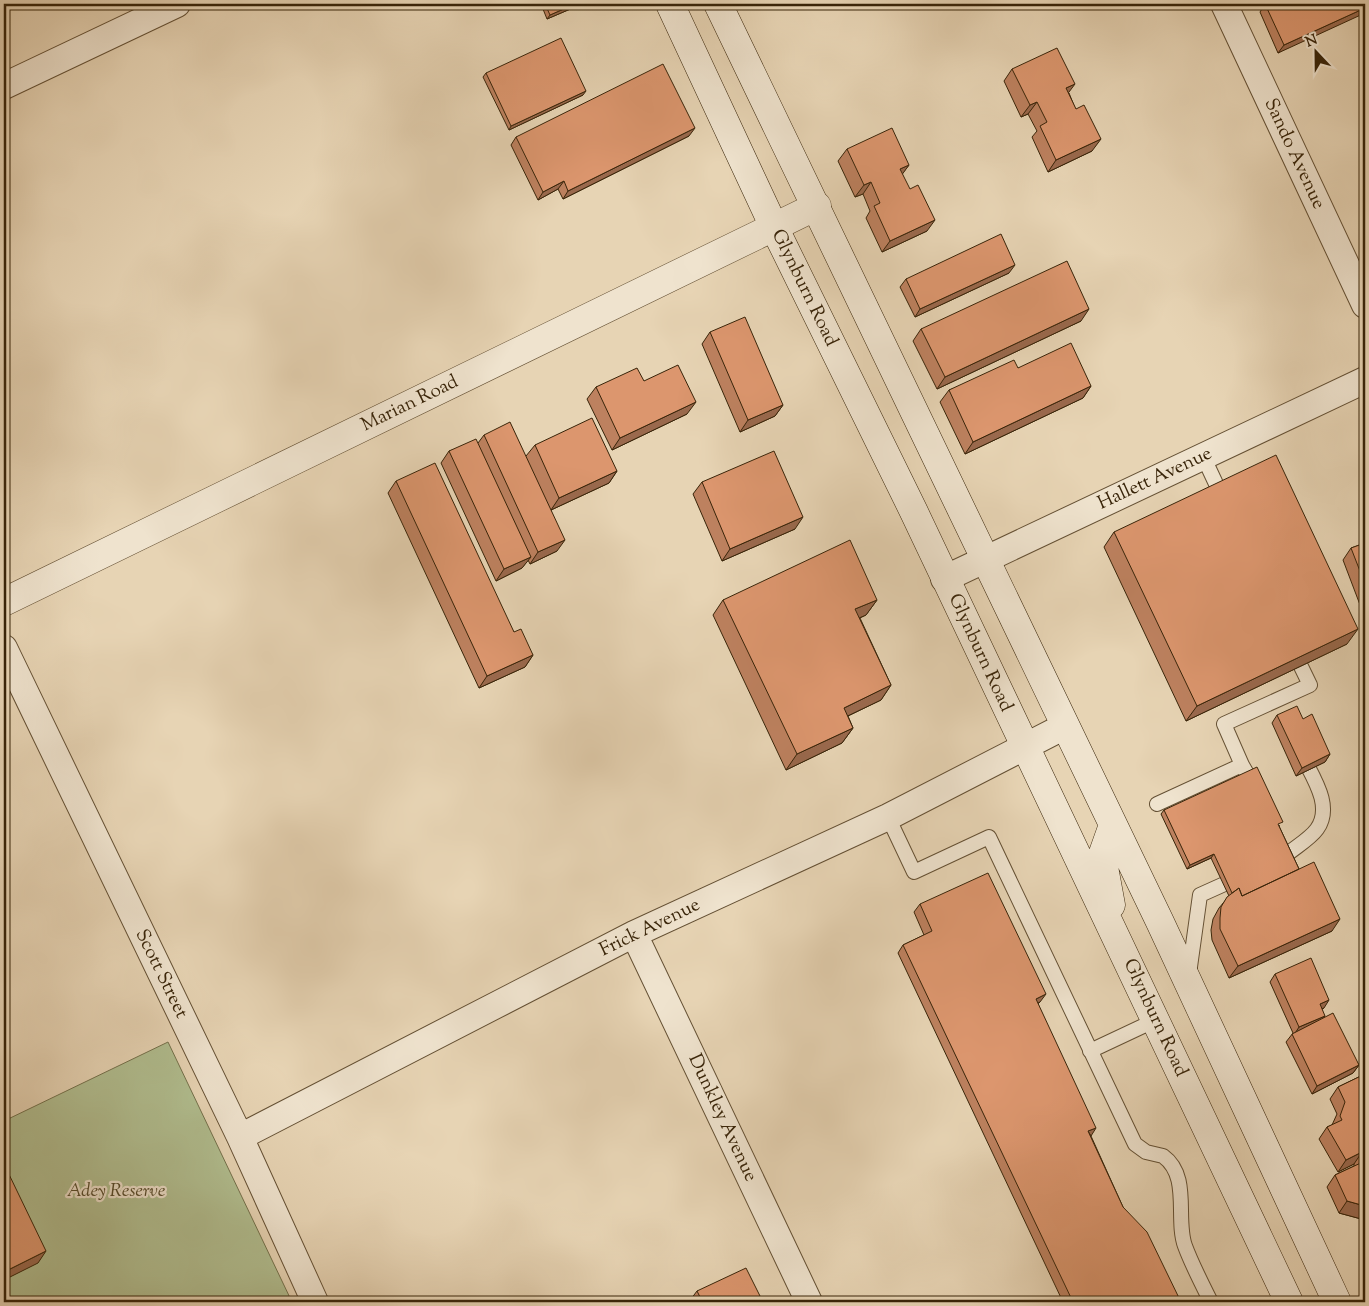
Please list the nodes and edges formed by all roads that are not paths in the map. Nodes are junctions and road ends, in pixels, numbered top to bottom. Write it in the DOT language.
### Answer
graph roads {
  1 [pos="177,4"];
  2 [pos="670,4"];
  3 [pos="718,4"];
  4 [pos="1224,4"];
  5 [pos="4,86"];
  6 [pos="817,206"];
  7 [pos="774,226"];
  8 [pos="1365,304"];
  9 [pos="1365,380"];
  10 [pos="1203,456"];
  11 [pos="1232,518"];
  12 [pos="984,560"];
  13 [pos="944,579"];
  14 [pos="4,602"];
  15 [pos="1289,641"];
  16 [pos="4,648"];
  17 [pos="1065,726"];
  18 [pos="1297,744"];
  19 [pos="1024,747"];
  20 [pos="1242,764"];
  21 [pos="1250,781"];
  22 [pos="1158,804"];
  23 [pos="888,817"];
  24 [pos="1113,824"];
  25 [pos="1277,839"];
  26 [pos="1251,872"];
  27 [pos="634,934"];
  28 [pos="1118,941"];
  29 [pos="1188,983"];
  30 [pos="1156,1020"];
  31 [pos="1090,1051"];
  32 [pos="240,1137"];
  33 [pos="315,1302"];
  34 [pos="809,1302"];
  35 [pos="1211,1302"];
  36 [pos="1289,1302"];
  37 [pos="1337,1302"];
  1 -- 5 [label="street"];
  2 -- 7 [label="main road, Glynburn Road"];
  3 -- 6 [label="main road"];
  4 -- 8 [label="street, Sando Avenue"];
  6 -- 7 [label="main road, Marian Road"];
  6 -- 12 [label="main road"];
  7 -- 13 [label="main road, Glynburn Road"];
  7 -- 14 [label="main road, Marian Road"];
  9 -- 10 [label="street, Hallett Avenue"];
  10 -- 11 [label="lane"];
  10 -- 12 [label="street, Hallett Avenue"];
  12 -- 13 [label="street, Hallett Avenue"];
  12 -- 17 [label="main road"];
  13 -- 19 [label="main road, Glynburn Road"];
  15 -- 20 [label="lane"];
  16 -- 32 [label="street, Scott Street"];
  17 -- 19 [label="street, Frick Avenue"];
  17 -- 24 [label="main road"];
  18 -- 25 [label="lane"];
  19 -- 23 [label="street, Frick Avenue"];
  19 -- 28 [label="main road, Glynburn Road"];
  20 -- 21 [label="lane"];
  20 -- 22 [label="lane"];
  23 -- 27 [label="street, Frick Avenue"];
  23 -- 31 [label="lane"];
  24 -- 28 [label="main road"];
  24 -- 29 [label="main road"];
  26 -- 29 [label="lane"];
  27 -- 32 [label="street, Frick Avenue"];
  27 -- 34 [label="street, Dunkley Avenue"];
  28 -- 30 [label="main road, Glynburn Road"];
  29 -- 37 [label="main road"];
  30 -- 31 [label="lane"];
  30 -- 36 [label="main road, Glynburn Road"];
  31 -- 35 [label="lane"];
  32 -- 33 [label="street, Scott Street"];
}
